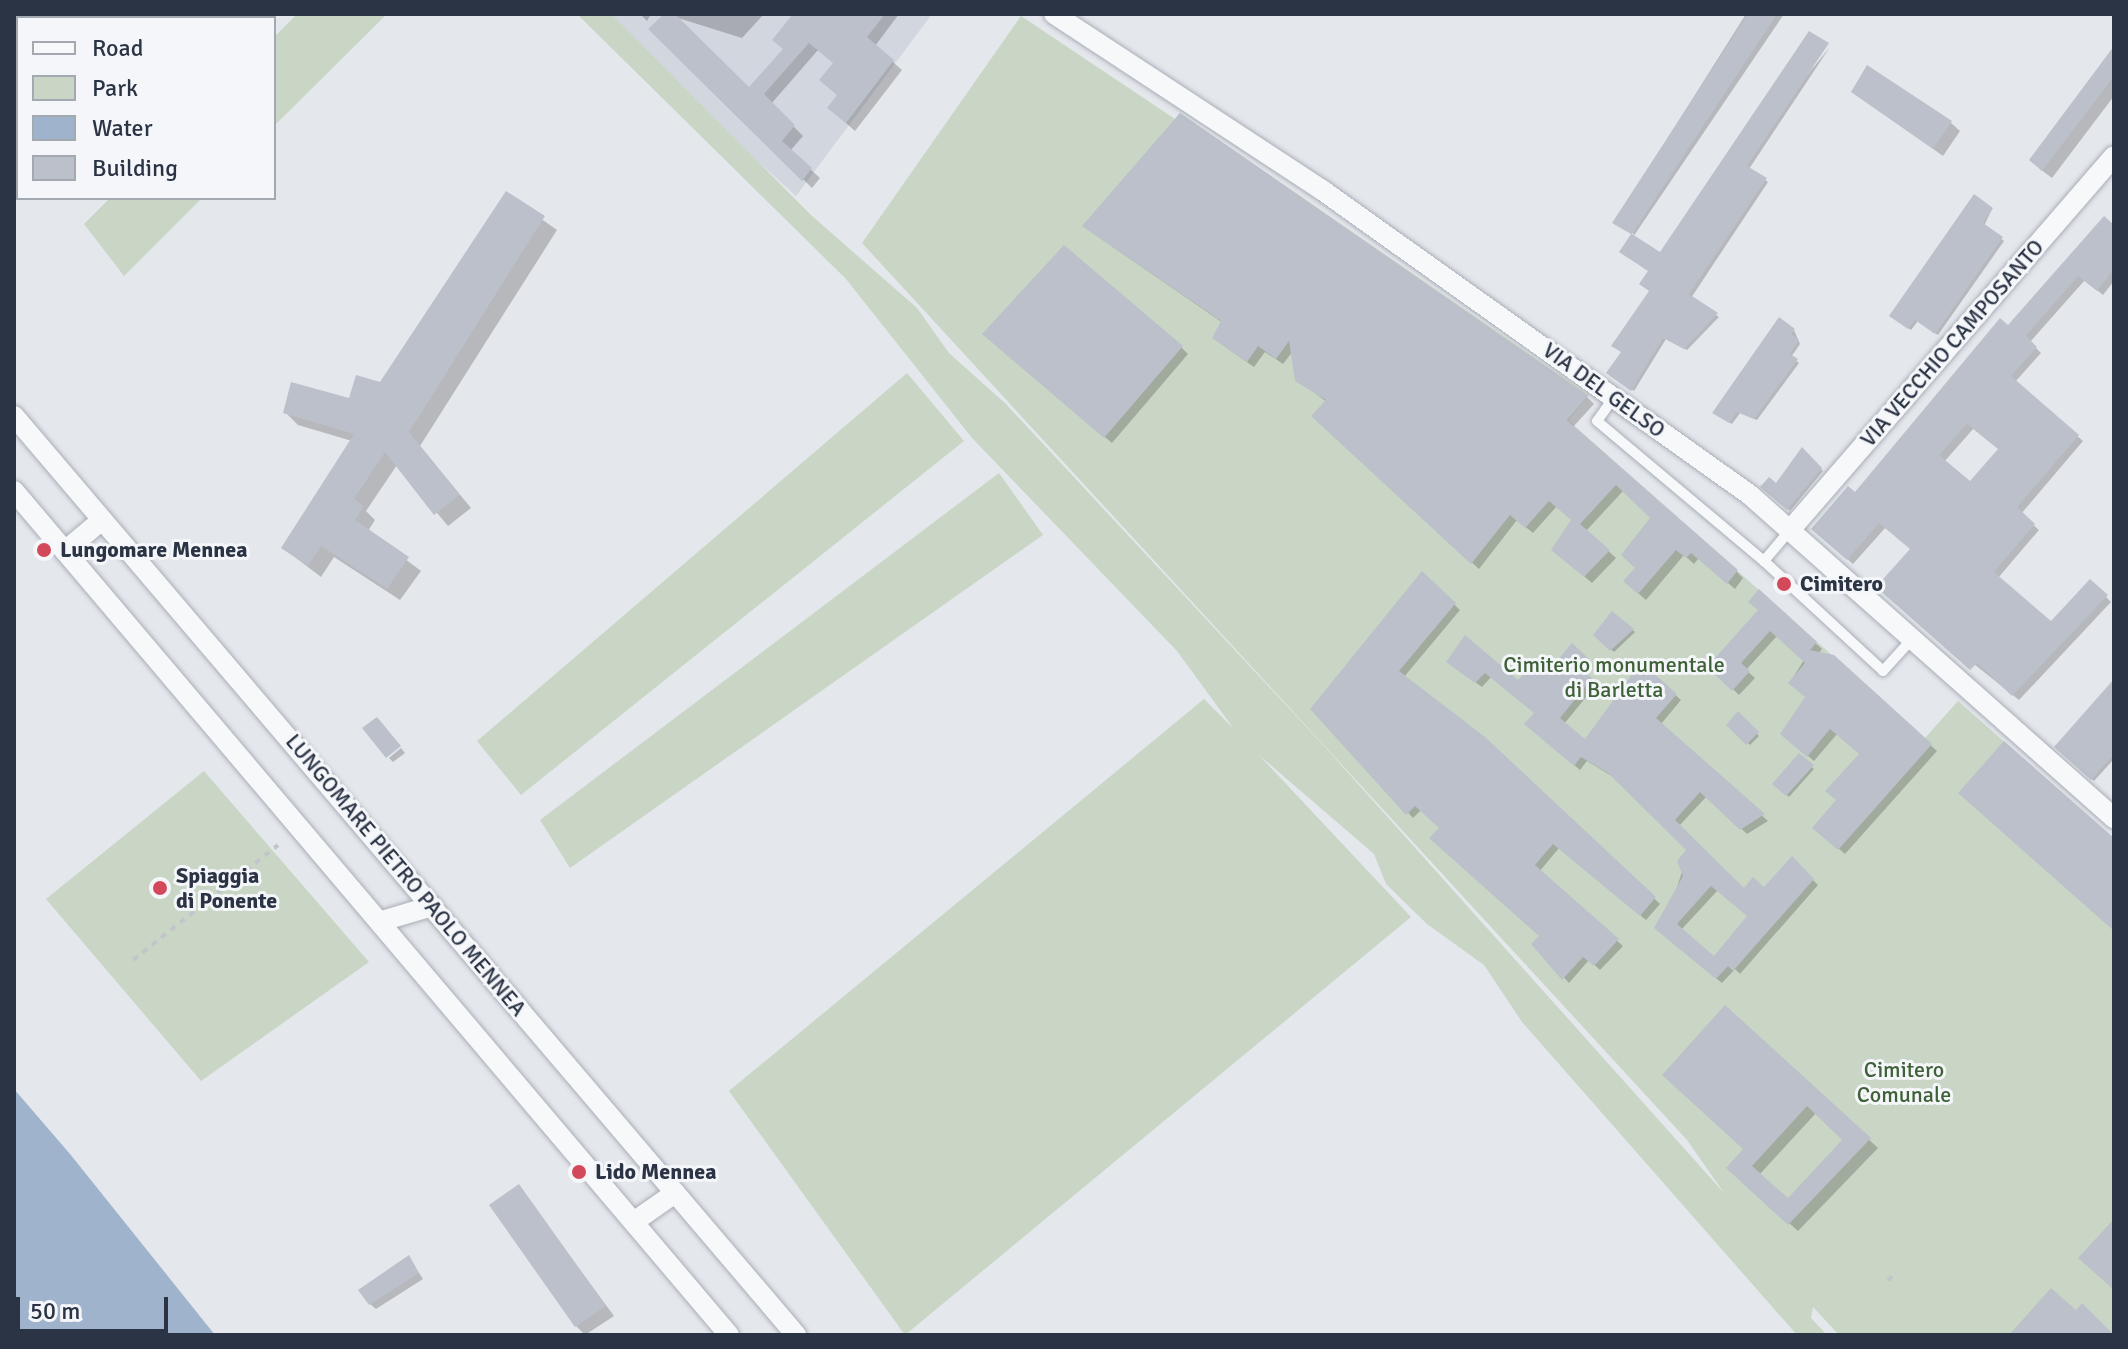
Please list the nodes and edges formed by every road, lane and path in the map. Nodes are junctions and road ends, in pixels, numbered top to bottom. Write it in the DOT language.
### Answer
graph roads {
  1 [pos="1054,14"];
  2 [pos="2114,156"];
  3 [pos="1614,397"];
  4 [pos="14,416"];
  5 [pos="14,491"];
  6 [pos="102,520"];
  7 [pos="1791,529"];
  8 [pos="65,551"];
  9 [pos="1764,561"];
  10 [pos="1912,639"];
  11 [pos="2114,818"];
  12 [pos="278,845"];
  13 [pos="432,906"];
  14 [pos="382,921"];
  15 [pos="133,960"];
  16 [pos="675,1193"];
  17 [pos="635,1221"];
  18 [pos="1896,1272"];
  19 [pos="1888,1281"];
  20 [pos="729,1335"];
  21 [pos="796,1335"];
  1 -- 3 [label="street, VIA DEL GELSO"];
  2 -- 7 [label="street, VIA VECCHIO CAMPOSANTO"];
  3 -- 7 [label="street, VIA DEL GELSO"];
  3 -- 9 [label="lane"];
  4 -- 6 [label="street, LUNGOMARE PIETRO PAOLO MENNEA"];
  5 -- 8 [label="street"];
  6 -- 8 [label="street"];
  6 -- 13 [label="street, LUNGOMARE PIETRO PAOLO MENNEA"];
  7 -- 9 [label="lane"];
  7 -- 10 [label="street, VIA DEL GELSO"];
  8 -- 14 [label="street"];
  9 -- 10 [label="lane"];
  10 -- 11 [label="street, VIA DEL GELSO"];
  12 -- 15 [label="path"];
  13 -- 14 [label="street"];
  13 -- 16 [label="street, LUNGOMARE PIETRO PAOLO MENNEA"];
  14 -- 17 [label="street"];
  16 -- 17 [label="street"];
  16 -- 21 [label="street, LUNGOMARE PIETRO PAOLO MENNEA"];
  17 -- 20 [label="street"];
  18 -- 19 [label="path"];
}
